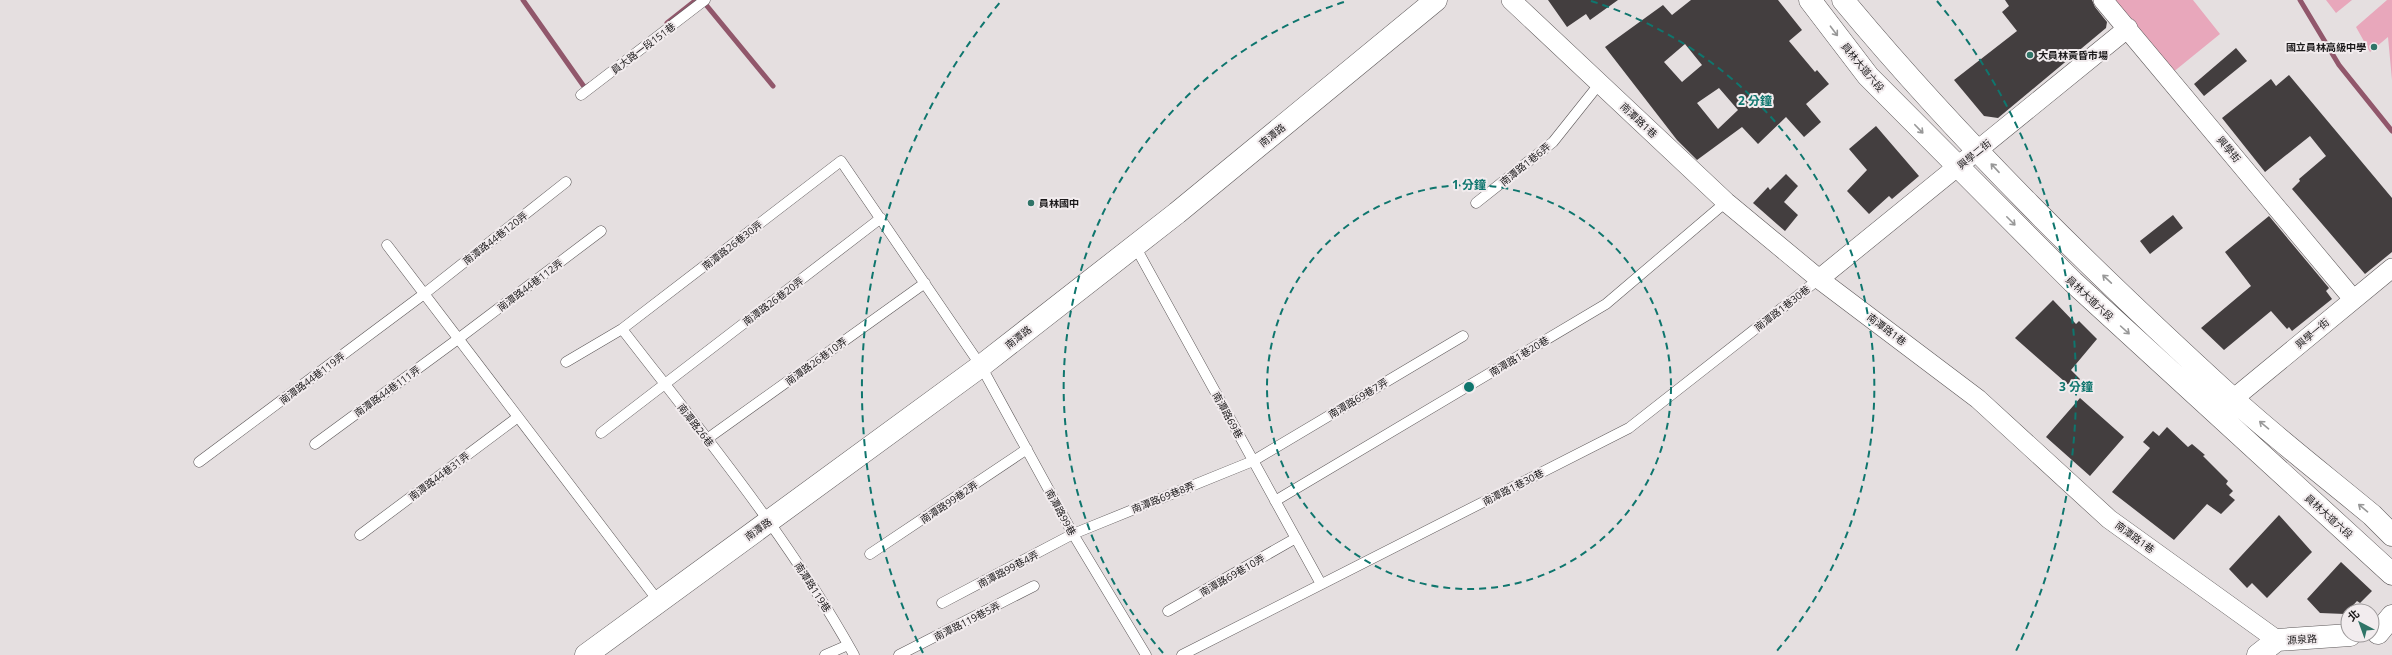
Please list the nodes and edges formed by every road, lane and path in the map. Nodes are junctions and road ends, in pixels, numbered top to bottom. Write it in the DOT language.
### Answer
graph roads {
  1 [pos="705,0"];
  2 [pos="1436,0"];
  3 [pos="1511,0"];
  4 [pos="1810,0"];
  5 [pos="1842,0"];
  6 [pos="2103,0"];
  7 [pos="2128,28"];
  8 [pos="1600,83"];
  9 [pos="580,95"];
  10 [pos="1979,150"];
  11 [pos="841,161"];
  12 [pos="1957,168"];
  13 [pos="566,182"];
  14 [pos="1476,202"];
  15 [pos="1726,202"];
  16 [pos="881,218"];
  17 [pos="601,231"];
  18 [pos="387,245"];
  19 [pos="1135,246"];
  20 [pos="2392,268"];
  21 [pos="1820,279"];
  22 [pos="925,283"];
  23 [pos="424,294"];
  24 [pos="2353,299"];
  25 [pos="622,329"];
  26 [pos="1462,336"];
  27 [pos="458,339"];
  28 [pos="566,362"];
  29 [pos="981,366"];
  30 [pos="665,384"];
  31 [pos="2233,399"];
  32 [pos="518,417"];
  33 [pos="601,433"];
  34 [pos="707,439"];
  35 [pos="315,444"];
  36 [pos="1027,449"];
  37 [pos="1253,461"];
  38 [pos="199,462"];
  39 [pos="1275,501"];
  40 [pos="770,520"];
  41 [pos="1073,534"];
  42 [pos="360,535"];
  43 [pos="2392,535"];
  44 [pos="1296,538"];
  45 [pos="870,554"];
  46 [pos="2385,567"];
  47 [pos="1321,584"];
  48 [pos="1034,586"];
  49 [pos="2392,589"];
  50 [pos="659,602"];
  51 [pos="942,603"];
  52 [pos="1168,611"];
  53 [pos="2392,616"];
  54 [pos="2381,633"];
  55 [pos="2340,636"];
  56 [pos="2277,640"];
  57 [pos="848,645"];
  58 [pos="586,655"];
  59 [pos="825,655"];
  60 [pos="854,655"];
  61 [pos="899,655"];
  62 [pos="1146,655"];
  63 [pos="1182,655"];
  64 [pos="2258,655"];
  65 [pos="2295,655"];
  1 -- 9 [label="lane, 員大路一段151巷"];
  2 -- 19 [label="main road, 南潭路"];
  3 -- 8 [label="street, 南潭路1巷"];
  4 -- 12 [label="main road, 員林大道六段, one-way"];
  5 -- 10 [label="main road"];
  6 -- 7 [label="street, 興學街"];
  7 -- 10 [label="street, 興學二街"];
  7 -- 24 [label="street, 興學街"];
  8 -- 14 [label="lane, 南潭路1巷6弄"];
  8 -- 15 [label="street, 南潭路1巷"];
  10 -- 12 [label="street, 興學二街"];
  31 -- 10 [label="main road, one-way"];
  11 -- 16 [label="lane, 南潭路99巷"];
  11 -- 25 [label="lane, 南潭路26巷30弄"];
  12 -- 21 [label="street, 興學二街"];
  12 -- 46 [label="main road, 員林大道六段, one-way"];
  13 -- 23 [label="lane, 南潭路44巷120弄"];
  15 -- 21 [label="street, 南潭路1巷"];
  15 -- 39 [label="lane, 南潭路1巷20巷"];
  16 -- 22 [label="lane, 南潭路99巷"];
  16 -- 30 [label="lane, 南潭路26巷20弄"];
  17 -- 27 [label="lane, 南潭路44巷112弄"];
  18 -- 23 [label="lane"];
  19 -- 29 [label="main road, 南潭路"];
  19 -- 37 [label="lane, 南潭路69巷"];
  20 -- 24 [label="street, 興學一街"];
  21 -- 47 [label="lane, 南潭路1巷30巷"];
  21 -- 56 [label="street, 南潭路1巷"];
  22 -- 29 [label="lane, 南潭路99巷"];
  22 -- 34 [label="lane, 南潭路26巷10弄"];
  23 -- 27 [label="lane"];
  23 -- 38 [label="lane, 南潭路44巷119弄"];
  24 -- 31 [label="street, 興學一街"];
  25 -- 28 [label="lane, 南潭路26巷30弄"];
  25 -- 30 [label="lane, 南潭路26巷"];
  26 -- 37 [label="lane, 南潭路69巷7弄"];
  27 -- 32 [label="lane"];
  27 -- 35 [label="lane, 南潭路44巷111弄"];
  29 -- 36 [label="lane, 南潭路99巷"];
  29 -- 40 [label="main road, 南潭路"];
  30 -- 33 [label="lane, 南潭路26巷20弄"];
  30 -- 34 [label="lane, 南潭路26巷"];
  43 -- 31 [label="main road, one-way"];
  32 -- 42 [label="lane, 南潭路44巷31弄"];
  32 -- 50 [label="lane"];
  34 -- 40 [label="lane, 南潭路26巷"];
  36 -- 41 [label="lane, 南潭路99巷"];
  36 -- 45 [label="lane, 南潭路99巷2弄"];
  37 -- 39 [label="lane, 南潭路69巷"];
  37 -- 41 [label="lane, 南潭路69巷8弄"];
  39 -- 44 [label="lane, 南潭路69巷"];
  40 -- 50 [label="main road, 南潭路"];
  40 -- 57 [label="lane, 南潭路119巷"];
  41 -- 51 [label="lane, 南潭路99巷4弄"];
  41 -- 62 [label="lane, 南潭路99巷"];
  44 -- 47 [label="lane, 南潭路69巷"];
  44 -- 52 [label="lane, 南潭路69巷10弄"];
  46 -- 49 [label="main road"];
  47 -- 63 [label="lane, 南潭路1巷30巷"];
  48 -- 61 [label="lane, 南潭路119巷5弄"];
  50 -- 58 [label="main road, 南潭路"];
  53 -- 54 [label="main road"];
  55 -- 56 [label="main road, 源泉路"];
  56 -- 64 [label="main road, 源泉路"];
  56 -- 65 [label="main road"];
  57 -- 59 [label="lane"];
  57 -- 60 [label="lane, 南潭路119巷"];
}
